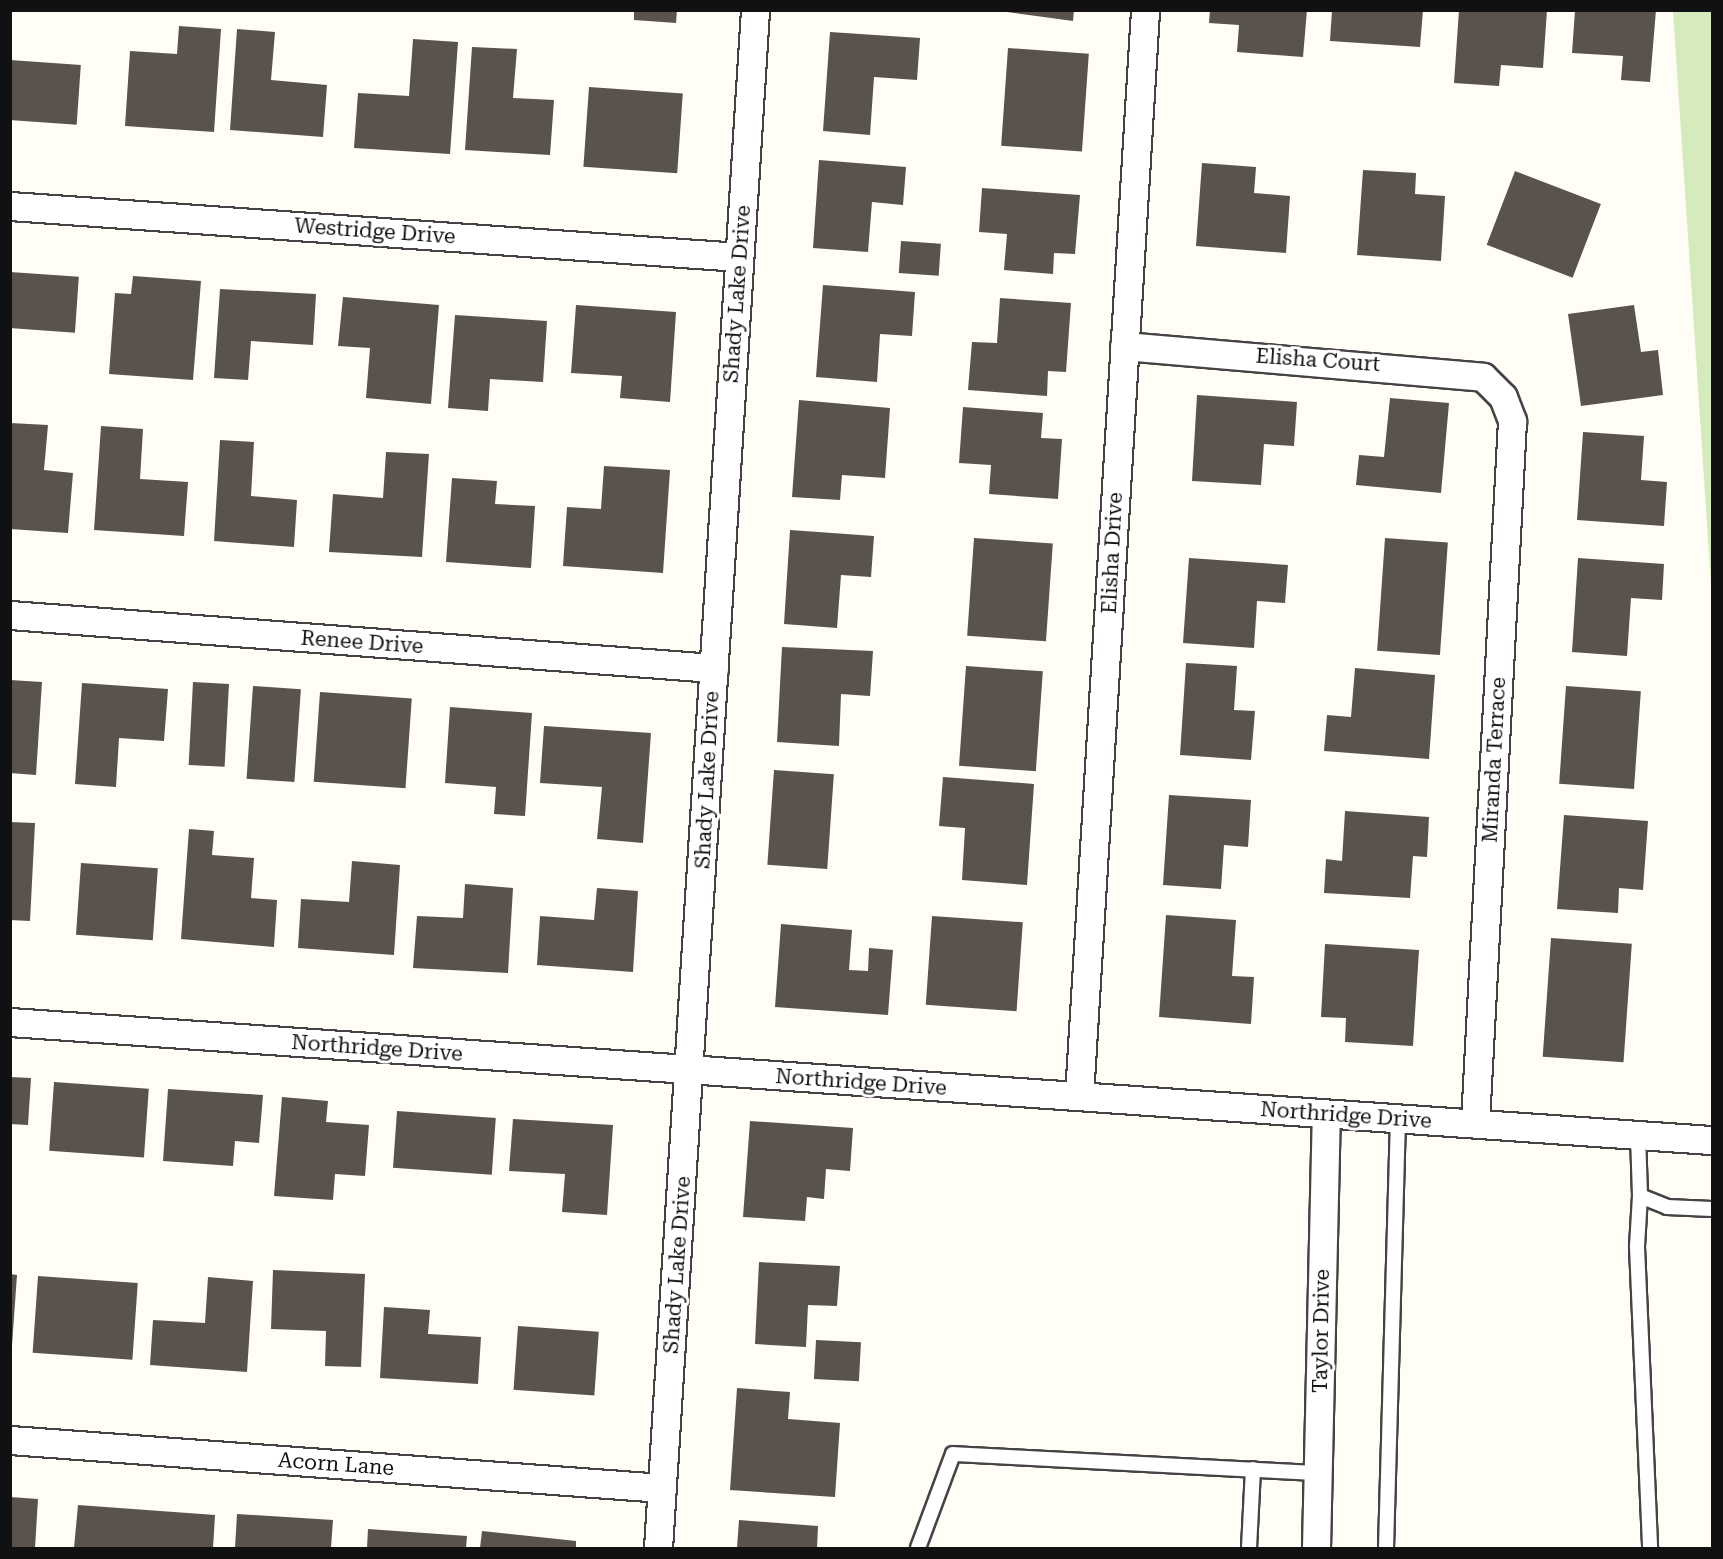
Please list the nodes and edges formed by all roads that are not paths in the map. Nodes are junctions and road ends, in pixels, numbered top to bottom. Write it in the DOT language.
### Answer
graph roads {
  1 [pos="755,10"];
  2 [pos="1145,10"];
  3 [pos="10,206"];
  4 [pos="739,257"];
  5 [pos="1124,346"];
  6 [pos="1503,397"];
  7 [pos="10,615"];
  8 [pos="714,668"];
  9 [pos="10,1022"];
  10 [pos="691,1070"];
  11 [pos="1079,1096"];
  12 [pos="1326,1113"];
  13 [pos="1398,1119"];
  14 [pos="1475,1124"];
  15 [pos="1638,1135"];
  16 [pos="1713,1140"];
  17 [pos="1640,1196"];
  18 [pos="1713,1209"];
  19 [pos="10,1440"];
  20 [pos="1253,1469"];
  21 [pos="1318,1473"];
  22 [pos="662,1488"];
  23 [pos="658,1548"];
  24 [pos="918,1548"];
  25 [pos="1250,1548"];
  26 [pos="1316,1548"];
  27 [pos="1386,1548"];
  28 [pos="1650,1548"];
  1 -- 4 [label="street, Shady Lake Drive"];
  2 -- 5 [label="street, Elisha Drive"];
  3 -- 4 [label="street, Westridge Drive"];
  4 -- 8 [label="street, Shady Lake Drive"];
  5 -- 6 [label="street, Elisha Court"];
  5 -- 11 [label="street, Elisha Drive"];
  6 -- 14 [label="street, Miranda Terrace"];
  7 -- 8 [label="street, Renee Drive"];
  8 -- 10 [label="street, Shady Lake Drive"];
  9 -- 10 [label="street, Northridge Drive"];
  10 -- 11 [label="street, Northridge Drive"];
  10 -- 22 [label="street, Shady Lake Drive"];
  11 -- 12 [label="street, Northridge Drive"];
  12 -- 13 [label="street, Northridge Drive"];
  12 -- 21 [label="street, Taylor Drive"];
  13 -- 14 [label="street, Northridge Drive"];
  13 -- 27 [label="lane"];
  14 -- 15 [label="street, Northridge Drive"];
  15 -- 16 [label="street, Northridge Drive"];
  15 -- 17 [label="lane"];
  17 -- 18 [label="lane"];
  17 -- 28 [label="lane"];
  19 -- 22 [label="street, Acorn Lane"];
  20 -- 21 [label="lane"];
  20 -- 24 [label="lane"];
  20 -- 25 [label="lane"];
  21 -- 26 [label="street, Taylor Drive"];
  22 -- 23 [label="street, Shady Lake Drive"];
}
